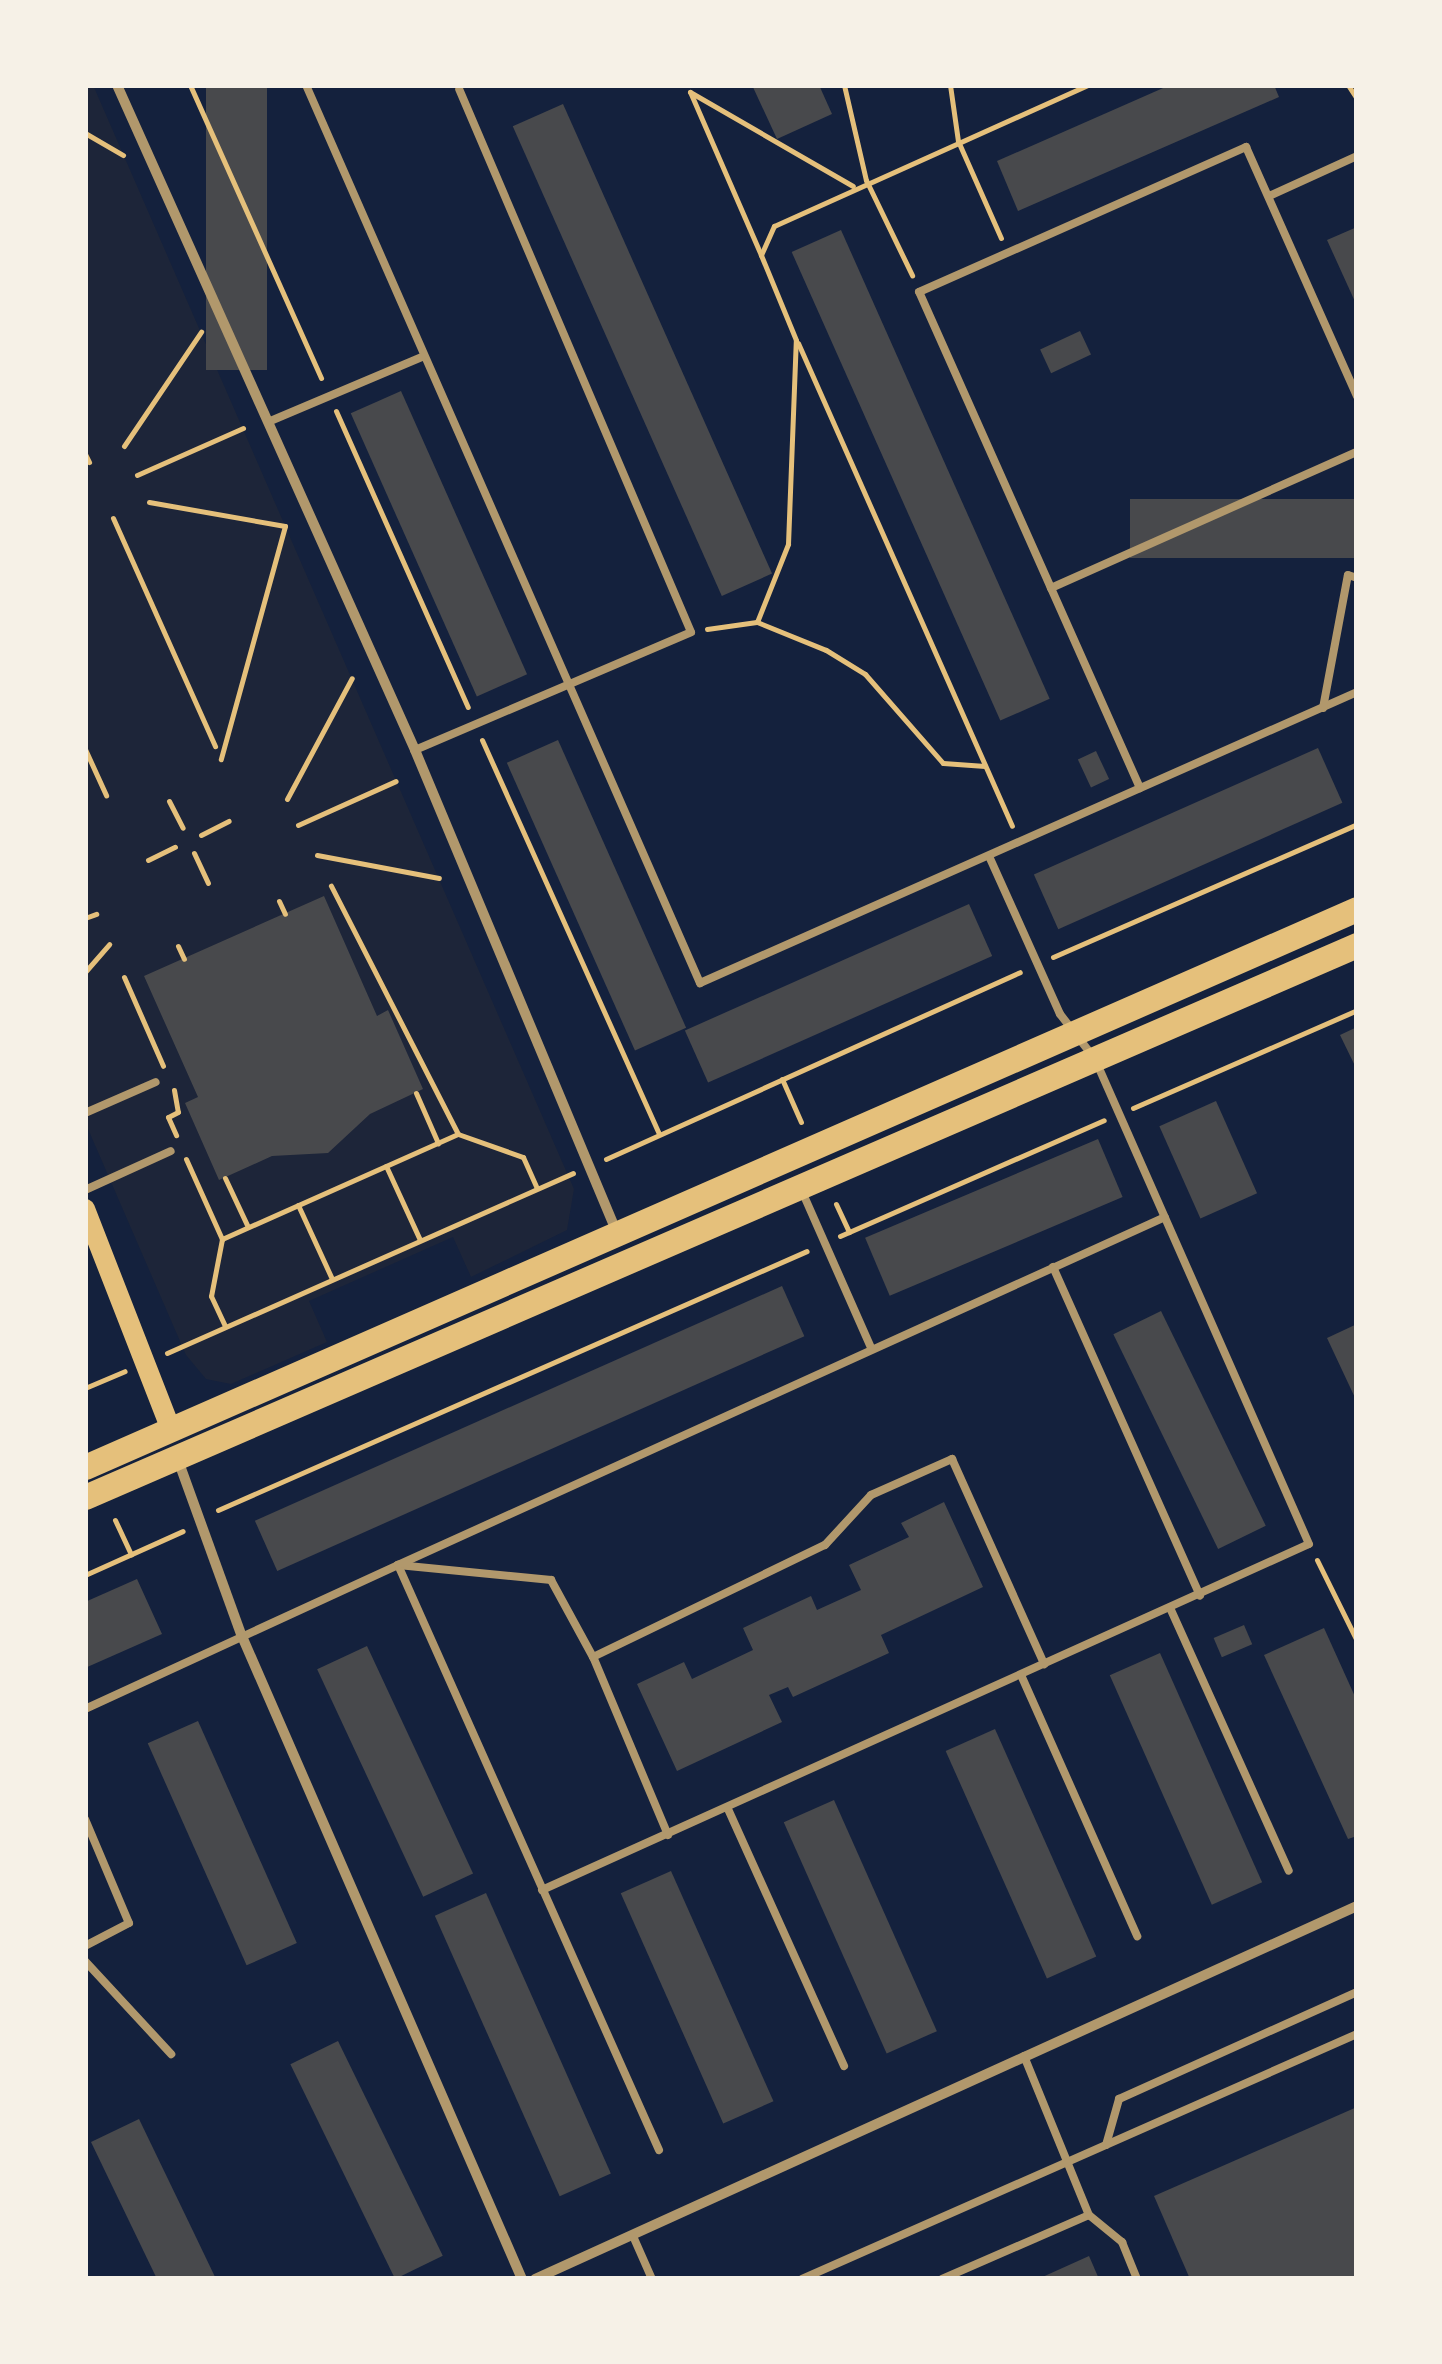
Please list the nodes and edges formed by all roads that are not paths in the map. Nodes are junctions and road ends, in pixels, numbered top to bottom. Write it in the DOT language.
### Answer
graph roads {
  1 [pos="117,85"];
  2 [pos="306,85"];
  3 [pos="459,88"];
  4 [pos="1357,156"];
  5 [pos="1268,196"];
  6 [pos="422,357"];
  7 [pos="1357,396"];
  8 [pos="268,422"];
  9 [pos="1357,452"];
  10 [pos="1357,578"];
  11 [pos="1051,588"];
  12 [pos="568,683"];
  13 [pos="1357,692"];
  14 [pos="1322,708"];
  15 [pos="415,750"];
  16 [pos="1140,788"];
  17 [pos="990,858"];
  18 [pos="1357,909"];
  19 [pos="1357,945"];
  20 [pos="1075,1032"];
  21 [pos="1095,1060"];
  22 [pos="156,1082"];
  23 [pos="85,1113"];
  24 [pos="171,1151"];
  25 [pos="800,1185"];
  26 [pos="85,1190"];
  27 [pos="85,1209"];
  28 [pos="1165,1217"];
  29 [pos="90,1233"];
  30 [pos="618,1234"];
  31 [pos="629,1259"];
  32 [pos="1053,1267"];
  33 [pos="871,1348"];
  34 [pos="170,1430"];
  35 [pos="177,1457"];
  36 [pos="85,1467"];
  37 [pos="85,1497"];
  38 [pos="398,1565"];
  39 [pos="1200,1596"];
  40 [pos="1171,1610"];
  41 [pos="241,1634"];
  42 [pos="593,1657"];
  43 [pos="1044,1664"];
  44 [pos="1021,1675"];
  45 [pos="85,1709"];
  46 [pos="728,1809"];
  47 [pos="85,1818"];
  48 [pos="668,1835"];
  49 [pos="1288,1871"];
  50 [pos="542,1890"];
  51 [pos="1357,1906"];
  52 [pos="1137,1936"];
  53 [pos="85,1946"];
  54 [pos="85,1961"];
  55 [pos="1357,1992"];
  56 [pos="1357,2034"];
  57 [pos="171,2054"];
  58 [pos="1024,2056"];
  59 [pos="844,2066"];
  60 [pos="1106,2145"];
  61 [pos="659,2150"];
  62 [pos="1068,2162"];
  63 [pos="1089,2215"];
  64 [pos="632,2236"];
  65 [pos="522,2279"];
  66 [pos="536,2279"];
  67 [pos="652,2279"];
  68 [pos="802,2279"];
  69 [pos="942,2279"];
  70 [pos="1137,2279"];
  1 -- 8 [label="street"];
  2 -- 6 [label="lane"];
  3 -- 12 [label="lane"];
  4 -- 5 [label="lane"];
  5 -- 7 [label="lane"];
  5 -- 11 [label="lane"];
  6 -- 8 [label="lane"];
  6 -- 12 [label="lane"];
  8 -- 15 [label="street"];
  9 -- 11 [label="lane"];
  10 -- 14 [label="lane"];
  11 -- 16 [label="lane"];
  12 -- 15 [label="lane"];
  12 -- 17 [label="lane"];
  13 -- 14 [label="lane"];
  14 -- 16 [label="lane"];
  15 -- 30 [label="street"];
  16 -- 17 [label="lane"];
  17 -- 20 [label="lane"];
  18 -- 20 [label="main road"];
  19 -- 21 [label="main road"];
  20 -- 21 [label="lane"];
  20 -- 30 [label="main road"];
  21 -- 25 [label="main road"];
  21 -- 28 [label="lane"];
  22 -- 23 [label="lane"];
  24 -- 26 [label="lane"];
  25 -- 31 [label="main road"];
  25 -- 33 [label="lane"];
  27 -- 29 [label="main road"];
  28 -- 32 [label="lane"];
  28 -- 39 [label="lane"];
  29 -- 34 [label="main road"];
  30 -- 31 [label="main road"];
  30 -- 34 [label="main road"];
  31 -- 35 [label="main road"];
  32 -- 33 [label="lane"];
  32 -- 39 [label="lane"];
  33 -- 38 [label="lane"];
  34 -- 35 [label="main road"];
  34 -- 36 [label="main road"];
  35 -- 37 [label="main road"];
  35 -- 41 [label="street"];
  38 -- 41 [label="lane"];
  38 -- 42 [label="lane"];
  38 -- 50 [label="lane"];
  39 -- 40 [label="lane"];
  40 -- 43 [label="lane"];
  40 -- 49 [label="lane"];
  41 -- 45 [label="lane"];
  41 -- 65 [label="street"];
  42 -- 43 [label="lane"];
  42 -- 48 [label="lane"];
  43 -- 44 [label="lane"];
  44 -- 46 [label="lane"];
  44 -- 52 [label="lane"];
  46 -- 48 [label="lane"];
  46 -- 59 [label="lane"];
  47 -- 53 [label="lane"];
  48 -- 50 [label="lane"];
  50 -- 61 [label="lane"];
  51 -- 58 [label="street"];
  54 -- 57 [label="lane"];
  55 -- 60 [label="lane"];
  56 -- 60 [label="lane"];
  58 -- 62 [label="lane"];
  58 -- 64 [label="street"];
  60 -- 62 [label="lane"];
  62 -- 63 [label="lane"];
  62 -- 68 [label="lane"];
  63 -- 69 [label="lane"];
  63 -- 70 [label="lane"];
  64 -- 66 [label="street"];
  64 -- 67 [label="lane"];
}
